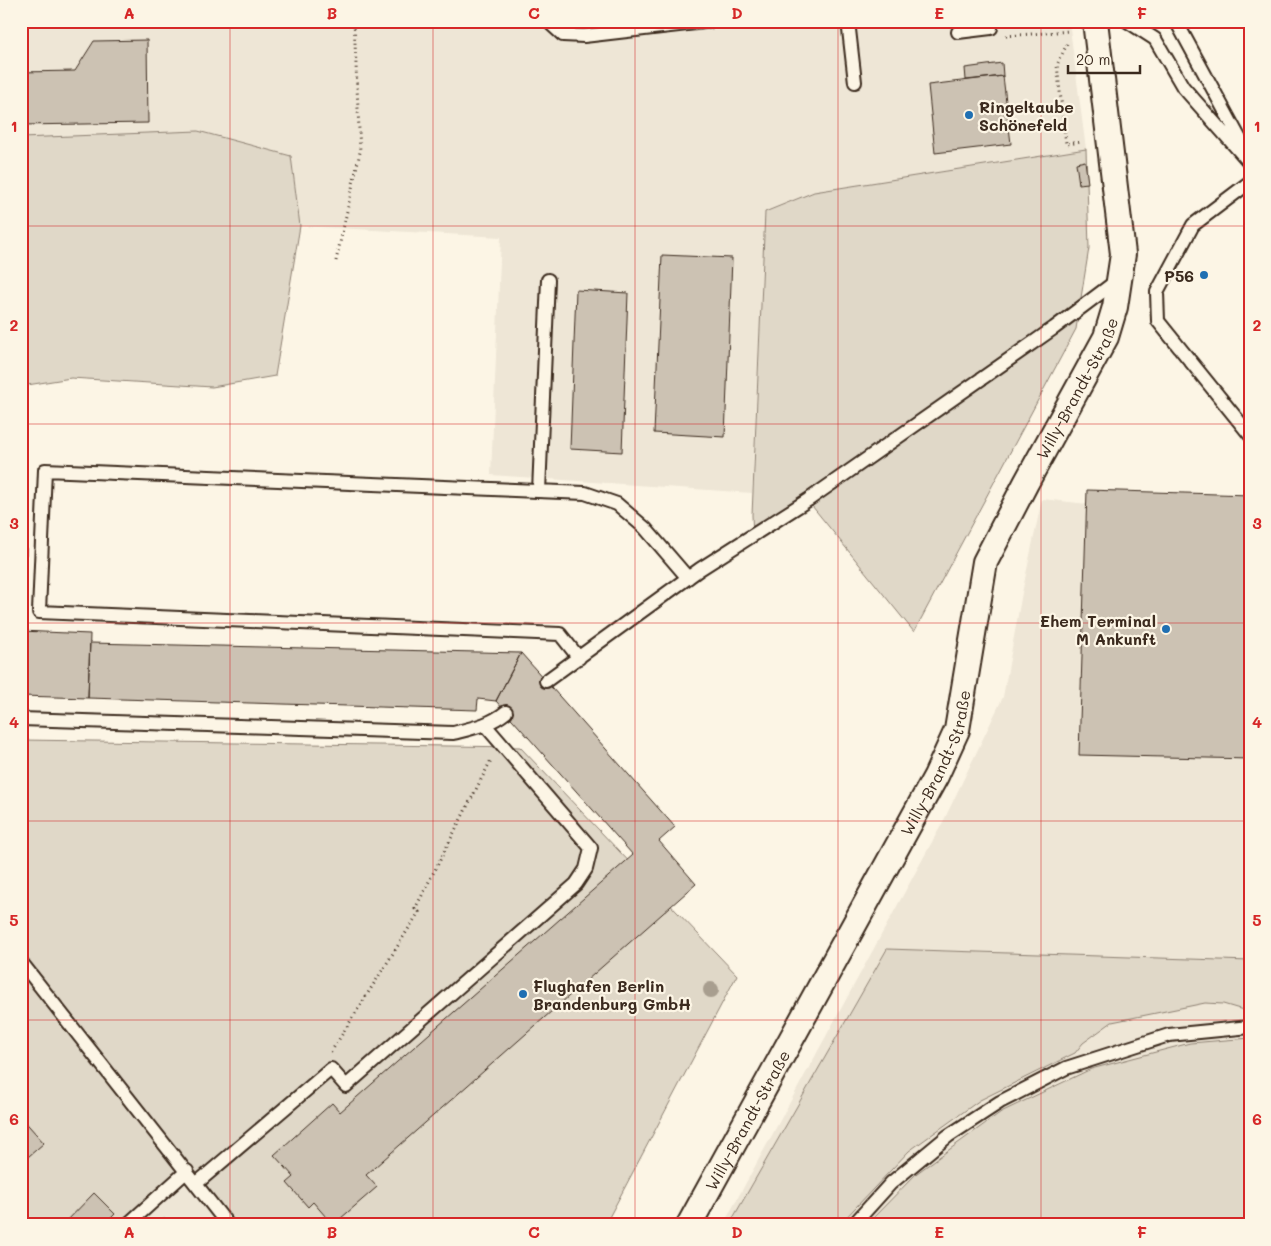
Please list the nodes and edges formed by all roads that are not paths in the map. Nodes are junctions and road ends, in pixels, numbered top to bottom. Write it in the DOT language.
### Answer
graph roads {
  1 [pos="550,21"];
  2 [pos="713,21"];
  3 [pos="848,21"];
  4 [pos="990,21"];
  5 [pos="1095,21"];
  6 [pos="1127,21"];
  7 [pos="1176,21"];
  8 [pos="958,32"];
  9 [pos="855,82"];
  10 [pos="1250,157"];
  11 [pos="1250,163"];
  12 [pos="1250,182"];
  13 [pos="1121,278"];
  14 [pos="548,280"];
  15 [pos="1250,435"];
  16 [pos="539,491"];
  17 [pos="688,578"];
  18 [pos="579,658"];
  19 [pos="546,681"];
  20 [pos="506,712"];
  21 [pos="21,719"];
  22 [pos="485,725"];
  23 [pos="21,962"];
  24 [pos="1250,1027"];
  25 [pos="188,1171"];
  26 [pos="197,1183"];
  27 [pos="127,1225"];
  28 [pos="228,1225"];
  29 [pos="689,1225"];
  30 [pos="853,1225"];
  1 -- 2 [label="lane"];
  3 -- 9 [label="lane"];
  4 -- 8 [label="lane"];
  5 -- 13 [label="street, Willy-Brandt-Straße"];
  6 -- 11 [label="lane"];
  7 -- 10 [label="lane"];
  12 -- 15 [label="lane"];
  13 -- 17 [label="lane, Willy-Brandt-Straße"];
  13 -- 29 [label="street, Willy-Brandt-Straße"];
  14 -- 16 [label="lane"];
  16 -- 17 [label="lane"];
  16 -- 18 [label="lane"];
  17 -- 18 [label="lane, Willy-Brandt-Straße"];
  18 -- 19 [label="lane, Willy-Brandt-Straße"];
  20 -- 22 [label="lane"];
  21 -- 22 [label="lane"];
  22 -- 26 [label="lane"];
  23 -- 25 [label="lane"];
  24 -- 30 [label="lane"];
  25 -- 26 [label="lane"];
  25 -- 27 [label="lane"];
  26 -- 28 [label="lane"];
}
